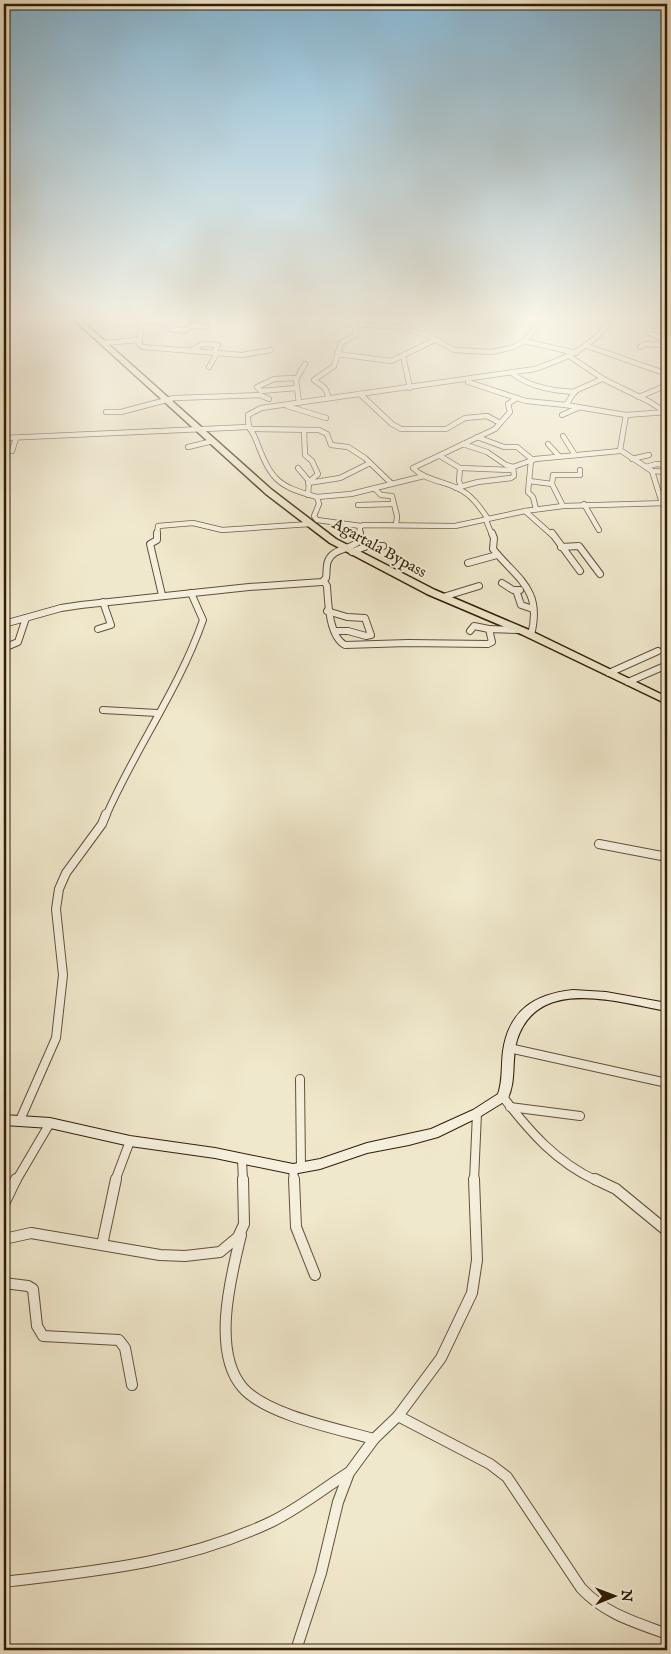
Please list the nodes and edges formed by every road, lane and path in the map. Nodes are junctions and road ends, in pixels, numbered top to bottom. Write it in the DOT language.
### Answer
graph roads {
  1 [pos="162,395"];
  2 [pos="245,395"];
  3 [pos="257,395"];
  4 [pos="271,395"];
  5 [pos="298,395"];
  6 [pos="328,395"];
  7 [pos="351,395"];
  8 [pos="361,395"];
  9 [pos="508,395"];
  10 [pos="570,395"];
  11 [pos="639,396"];
  12 [pos="329,398"];
  13 [pos="516,398"];
  14 [pos="269,399"];
  15 [pos="167,400"];
  16 [pos="299,402"];
  17 [pos="566,405"];
  18 [pos="286,406"];
  19 [pos="580,407"];
  20 [pos="272,408"];
  21 [pos="106,412"];
  22 [pos="664,412"];
  23 [pos="562,415"];
  24 [pos="626,415"];
  25 [pos="326,418"];
  26 [pos="667,418"];
  27 [pos="500,424"];
  28 [pos="199,428"];
  29 [pos="249,428"];
  30 [pos="304,430"];
  31 [pos="564,436"];
  32 [pos="477,437"];
  33 [pos="4,438"];
  34 [pos="16,438"];
  35 [pos="213,441"];
  36 [pos="463,444"];
  37 [pos="548,444"];
  38 [pos="188,447"];
  39 [pos="12,451"];
  40 [pos="620,451"];
  41 [pos="576,454"];
  42 [pos="649,455"];
  43 [pos="440,456"];
  44 [pos="558,456"];
  45 [pos="632,459"];
  46 [pos="532,460"];
  47 [pos="370,463"];
  48 [pos="667,465"];
  49 [pos="646,467"];
  50 [pos="298,468"];
  51 [pos="461,468"];
  52 [pos="512,468"];
  53 [pos="580,470"];
  54 [pos="652,471"];
  55 [pos="667,472"];
  56 [pos="424,476"];
  57 [pos="529,481"];
  58 [pos="309,482"];
  59 [pos="392,484"];
  60 [pos="552,484"];
  61 [pos="459,487"];
  62 [pos="374,488"];
  63 [pos="308,495"];
  64 [pos="317,497"];
  65 [pos="665,503"];
  66 [pos="393,504"];
  67 [pos="584,504"];
  68 [pos="358,505"];
  69 [pos="563,506"];
  70 [pos="536,509"];
  71 [pos="525,510"];
  72 [pos="487,520"];
  73 [pos="310,524"];
  74 [pos="396,525"];
  75 [pos="361,526"];
  76 [pos="599,530"];
  77 [pos="383,546"];
  78 [pos="561,547"];
  79 [pos="348,550"];
  80 [pos="497,555"];
  81 [pos="468,562"];
  82 [pos="580,571"];
  83 [pos="600,574"];
  84 [pos="324,581"];
  85 [pos="502,583"];
  86 [pos="479,586"];
  87 [pos="516,590"];
  88 [pos="527,590"];
  89 [pos="190,593"];
  90 [pos="162,595"];
  91 [pos="442,597"];
  92 [pos="103,602"];
  93 [pos="533,609"];
  94 [pos="327,611"];
  95 [pos="26,618"];
  96 [pos="4,624"];
  97 [pos="98,629"];
  98 [pos="489,629"];
  99 [pos="519,630"];
  100 [pos="335,631"];
  101 [pos="470,631"];
  102 [pos="531,635"];
  103 [pos="4,648"];
  104 [pos="658,651"];
  105 [pos="667,665"];
  106 [pos="609,673"];
  107 [pos="628,682"];
  108 [pos="667,701"];
  109 [pos="103,710"];
  110 [pos="157,713"];
  111 [pos="599,844"];
  112 [pos="667,857"];
  113 [pos="667,1007"];
  114 [pos="509,1048"];
  115 [pos="300,1079"];
  116 [pos="667,1084"];
  117 [pos="506,1102"];
  118 [pos="477,1113"];
  119 [pos="580,1116"];
  120 [pos="4,1120"];
  121 [pos="20,1120"];
  122 [pos="50,1123"];
  123 [pos="130,1141"];
  124 [pos="242,1159"];
  125 [pos="297,1169"];
  126 [pos="4,1204"];
  127 [pos="667,1231"];
  128 [pos="241,1232"];
  129 [pos="4,1239"];
  130 [pos="102,1245"];
  131 [pos="315,1275"];
  132 [pos="4,1283"];
  133 [pos="132,1385"];
  134 [pos="398,1416"];
  135 [pos="374,1439"];
  136 [pos="349,1473"];
  137 [pos="4,1582"];
  138 [pos="667,1634"];
  139 [pos="296,1650"];
  1 -- 15 [label="highway, Agartala Bypass"];
  2 -- 15 [label="street"];
  3 -- 14 [label="street"];
  4 -- 14 [label="street"];
  5 -- 16 [label="street"];
  6 -- 12 [label="street"];
  7 -- 12 [label="street"];
  8 -- 27 [label="street"];
  9 -- 13 [label="street"];
  10 -- 17 [label="street"];
  11 -- 22 [label="street"];
  12 -- 16 [label="street"];
  13 -- 17 [label="street"];
  13 -- 27 [label="street"];
  14 -- 20 [label="street"];
  15 -- 21 [label="street"];
  15 -- 28 [label="highway, Agartala Bypass"];
  16 -- 18 [label="street"];
  17 -- 19 [label="street"];
  18 -- 20 [label="street"];
  18 -- 25 [label="street"];
  19 -- 23 [label="street"];
  19 -- 24 [label="street"];
  20 -- 29 [label="street"];
  22 -- 24 [label="street"];
  22 -- 26 [label="street"];
  24 -- 40 [label="street"];
  27 -- 32 [label="street"];
  28 -- 29 [label="street"];
  28 -- 34 [label="street"];
  28 -- 35 [label="highway, Agartala Bypass"];
  29 -- 30 [label="street"];
  29 -- 63 [label="street"];
  30 -- 47 [label="street"];
  30 -- 58 [label="street"];
  31 -- 41 [label="street"];
  32 -- 36 [label="street"];
  32 -- 46 [label="street"];
  33 -- 34 [label="street"];
  34 -- 39 [label="street"];
  35 -- 38 [label="street"];
  35 -- 73 [label="highway, Agartala Bypass"];
  36 -- 43 [label="street"];
  36 -- 52 [label="street"];
  37 -- 44 [label="street"];
  40 -- 41 [label="street"];
  40 -- 45 [label="street"];
  41 -- 44 [label="street"];
  42 -- 45 [label="street"];
  43 -- 51 [label="street"];
  43 -- 56 [label="street"];
  44 -- 46 [label="street"];
  45 -- 49 [label="street"];
  46 -- 52 [label="street"];
  46 -- 57 [label="street"];
  47 -- 58 [label="street"];
  47 -- 59 [label="street"];
  48 -- 49 [label="street"];
  49 -- 54 [label="street"];
  50 -- 58 [label="street"];
  51 -- 52 [label="street"];
  51 -- 61 [label="street"];
  52 -- 61 [label="street"];
  53 -- 60 [label="street"];
  54 -- 55 [label="street"];
  54 -- 65 [label="street"];
  56 -- 59 [label="street"];
  56 -- 61 [label="street"];
  57 -- 60 [label="street"];
  57 -- 70 [label="street"];
  58 -- 63 [label="street"];
  59 -- 62 [label="street"];
  60 -- 69 [label="street"];
  61 -- 72 [label="street"];
  62 -- 64 [label="street"];
  62 -- 66 [label="street"];
  63 -- 64 [label="street"];
  64 -- 75 [label="street"];
  65 -- 67 [label="street"];
  66 -- 68 [label="street"];
  66 -- 74 [label="street"];
  67 -- 69 [label="street"];
  67 -- 76 [label="street"];
  69 -- 70 [label="street"];
  70 -- 71 [label="street"];
  71 -- 72 [label="street"];
  71 -- 78 [label="street"];
  72 -- 74 [label="street"];
  72 -- 80 [label="street"];
  73 -- 79 [label="highway, Agartala Bypass"];
  73 -- 90 [label="street"];
  74 -- 75 [label="street"];
  75 -- 79 [label="street"];
  77 -- 79 [label="street"];
  78 -- 82 [label="street"];
  78 -- 83 [label="street"];
  79 -- 84 [label="street"];
  79 -- 91 [label="highway, Agartala Bypass"];
  80 -- 81 [label="street"];
  80 -- 88 [label="street"];
  84 -- 89 [label="street"];
  84 -- 94 [label="street"];
  85 -- 87 [label="street"];
  86 -- 91 [label="street"];
  87 -- 88 [label="street"];
  87 -- 93 [label="street"];
  88 -- 93 [label="street"];
  89 -- 90 [label="street"];
  89 -- 110 [label="street"];
  90 -- 92 [label="street"];
  91 -- 99 [label="highway, Agartala Bypass"];
  92 -- 95 [label="street"];
  92 -- 97 [label="street"];
  93 -- 102 [label="street"];
  94 -- 100 [label="street"];
  94 -- 100 [label="street"];
  95 -- 96 [label="street"];
  95 -- 103 [label="street"];
  98 -- 99 [label="street"];
  98 -- 100 [label="street"];
  98 -- 101 [label="street"];
  99 -- 102 [label="highway, Agartala Bypass"];
  102 -- 106 [label="highway, Agartala Bypass"];
  104 -- 106 [label="street"];
  105 -- 107 [label="street"];
  106 -- 107 [label="highway, Agartala Bypass"];
  107 -- 108 [label="highway, Agartala Bypass"];
  109 -- 110 [label="street"];
  110 -- 121 [label="street"];
  111 -- 112 [label="street"];
  113 -- 114 [label="main road"];
  114 -- 116 [label="street"];
  114 -- 117 [label="main road"];
  115 -- 125 [label="street"];
  117 -- 118 [label="main road"];
  117 -- 119 [label="street"];
  117 -- 127 [label="street"];
  118 -- 125 [label="main road"];
  118 -- 134 [label="street"];
  120 -- 121 [label="main road"];
  121 -- 122 [label="main road"];
  122 -- 123 [label="main road"];
  122 -- 126 [label="street"];
  123 -- 124 [label="main road"];
  123 -- 130 [label="street"];
  124 -- 125 [label="main road"];
  124 -- 128 [label="street"];
  125 -- 131 [label="street"];
  128 -- 130 [label="street"];
  128 -- 135 [label="street"];
  129 -- 130 [label="street"];
  132 -- 133 [label="street"];
  134 -- 135 [label="street"];
  134 -- 138 [label="street"];
  135 -- 136 [label="street"];
  136 -- 137 [label="street"];
  136 -- 139 [label="street"];
}
